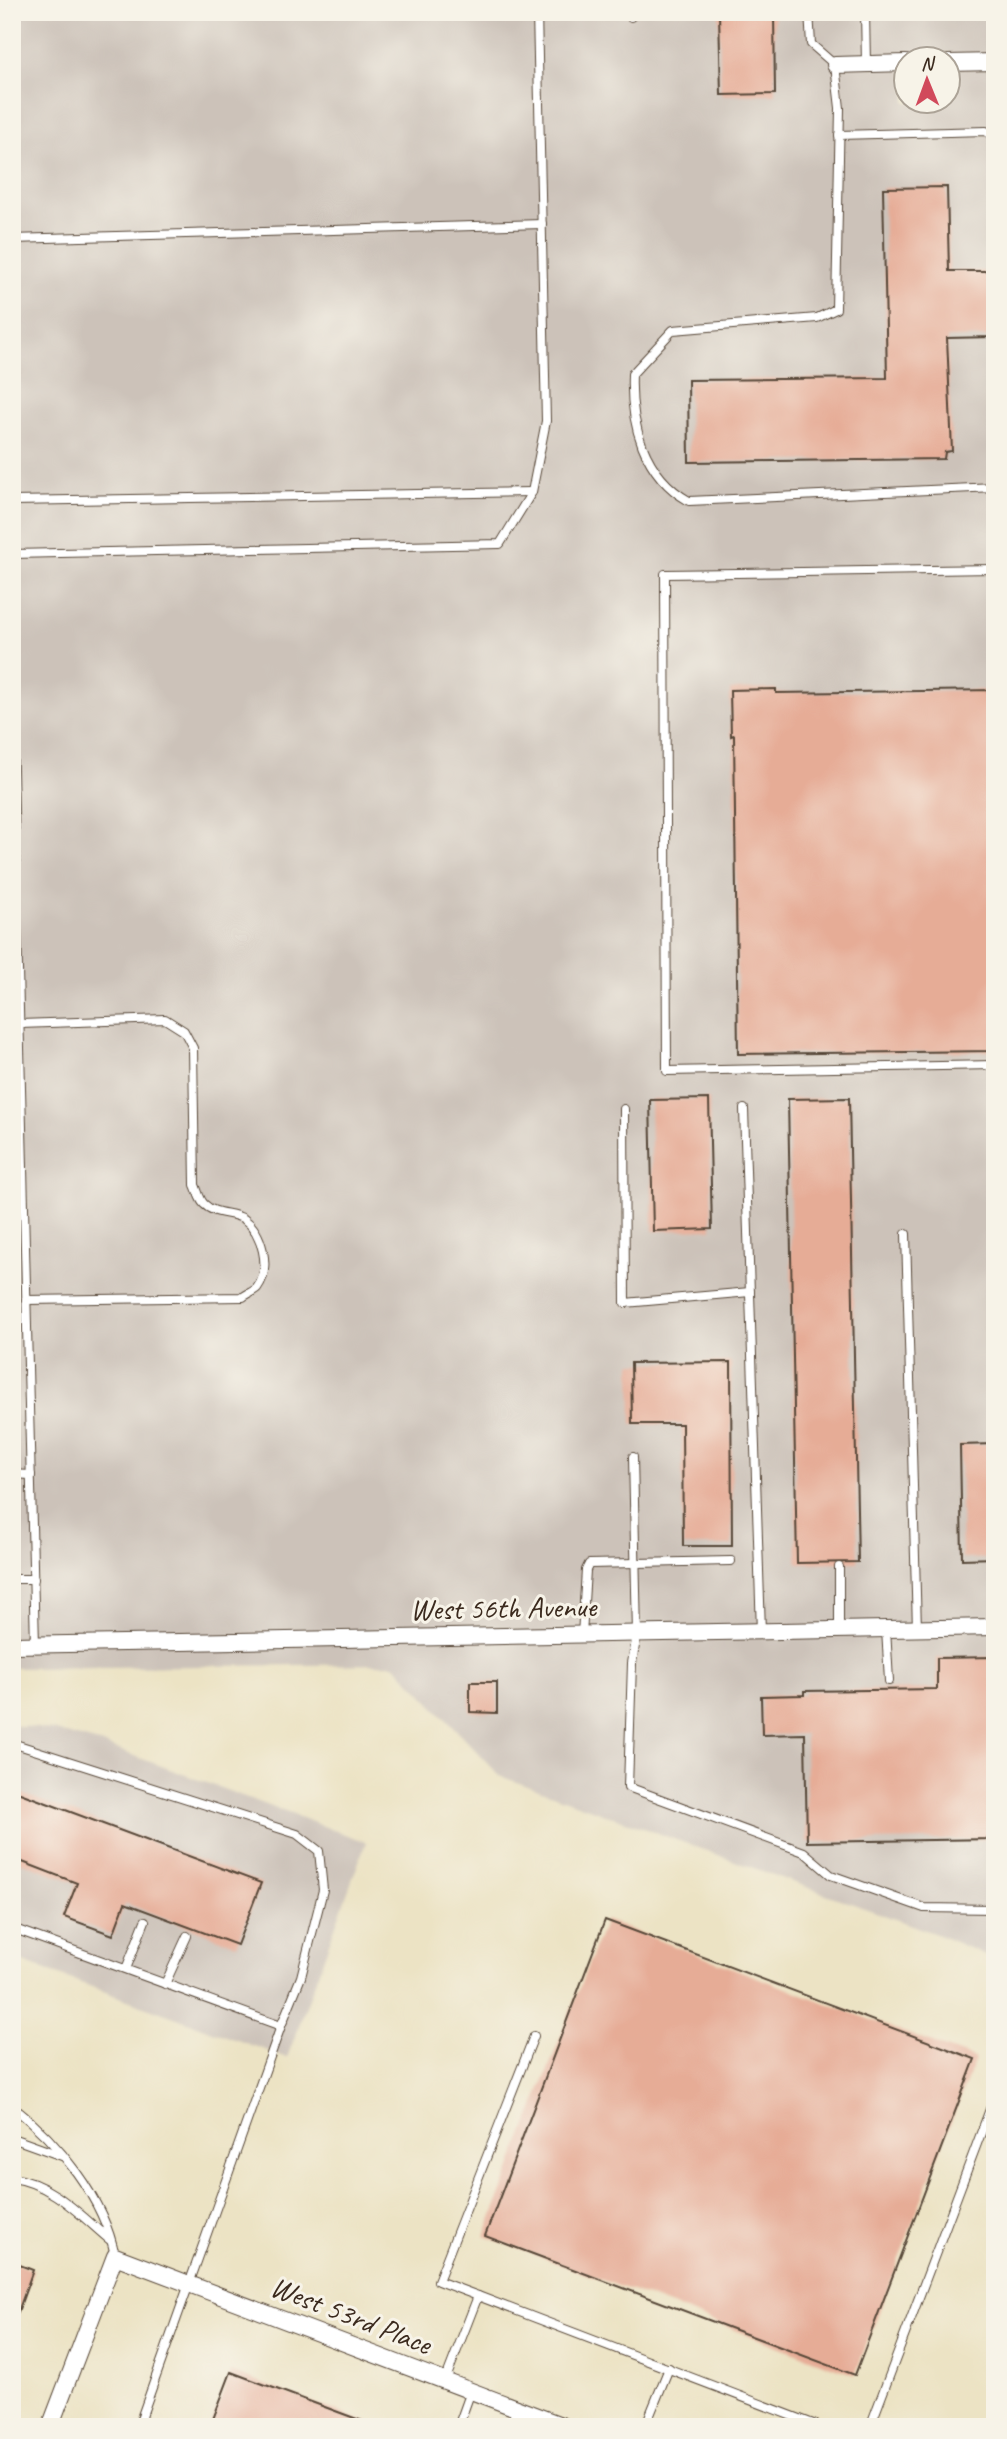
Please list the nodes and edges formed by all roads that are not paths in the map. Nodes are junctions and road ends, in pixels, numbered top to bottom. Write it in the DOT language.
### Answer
graph roads {
  1 [pos="537,12"];
  2 [pos="809,12"];
  3 [pos="865,12"];
  4 [pos="995,62"];
  5 [pos="892,63"];
  6 [pos="962,63"];
  7 [pos="866,64"];
  8 [pos="835,65"];
  9 [pos="839,135"];
  10 [pos="995,138"];
  11 [pos="542,224"];
  12 [pos="12,239"];
  13 [pos="995,487"];
  14 [pos="532,492"];
  15 [pos="12,501"];
  16 [pos="12,554"];
  17 [pos="995,569"];
  18 [pos="12,730"];
  19 [pos="20,1024"];
  20 [pos="995,1065"];
  21 [pos="624,1109"];
  22 [pos="744,1109"];
  23 [pos="906,1234"];
  24 [pos="750,1292"];
  25 [pos="26,1300"];
  26 [pos="633,1457"];
  27 [pos="12,1474"];
  28 [pos="31,1475"];
  29 [pos="732,1561"];
  30 [pos="634,1562"];
  31 [pos="839,1567"];
  32 [pos="12,1579"];
  33 [pos="34,1579"];
  34 [pos="995,1627"];
  35 [pos="886,1629"];
  36 [pos="917,1629"];
  37 [pos="839,1630"];
  38 [pos="761,1632"];
  39 [pos="638,1634"];
  40 [pos="582,1635"];
  41 [pos="12,1645"];
  42 [pos="35,1645"];
  43 [pos="889,1681"];
  44 [pos="12,1743"];
  45 [pos="995,1909"];
  46 [pos="145,1921"];
  47 [pos="12,1928"];
  48 [pos="187,1936"];
  49 [pos="125,1969"];
  50 [pos="165,1984"];
  51 [pos="281,2026"];
  52 [pos="534,2036"];
  53 [pos="995,2096"];
  54 [pos="12,2106"];
  55 [pos="12,2138"];
  56 [pos="64,2157"];
  57 [pos="12,2178"];
  58 [pos="114,2249"];
  59 [pos="190,2284"];
  60 [pos="478,2296"];
  61 [pos="669,2368"];
  62 [pos="445,2381"];
  63 [pos="471,2391"];
  64 [pos="517,2408"];
  65 [pos="12,2424"];
  66 [pos="18,2427"];
  67 [pos="50,2427"];
  68 [pos="138,2427"];
  69 [pos="458,2427"];
  70 [pos="510,2427"];
  71 [pos="566,2427"];
  72 [pos="645,2427"];
  73 [pos="821,2427"];
  74 [pos="870,2427"];
  1 -- 11 [label="lane"];
  2 -- 8 [label="lane"];
  3 -- 7 [label="lane"];
  4 -- 6 [label="street"];
  5 -- 7 [label="street"];
  7 -- 8 [label="street"];
  8 -- 9 [label="lane"];
  9 -- 10 [label="lane"];
  9 -- 13 [label="lane"];
  11 -- 12 [label="lane"];
  11 -- 14 [label="lane"];
  14 -- 15 [label="lane"];
  14 -- 16 [label="lane"];
  17 -- 20 [label="lane"];
  18 -- 19 [label="lane"];
  19 -- 25 [label="lane"];
  19 -- 25 [label="lane"];
  21 -- 24 [label="lane"];
  22 -- 24 [label="lane"];
  23 -- 36 [label="lane"];
  24 -- 38 [label="lane"];
  25 -- 28 [label="lane"];
  26 -- 30 [label="lane"];
  27 -- 28 [label="lane"];
  28 -- 33 [label="lane"];
  29 -- 30 [label="lane"];
  30 -- 39 [label="lane"];
  30 -- 40 [label="lane"];
  31 -- 37 [label="lane"];
  32 -- 33 [label="lane"];
  33 -- 42 [label="lane"];
  34 -- 36 [label="street, West 56th Avenue"];
  35 -- 36 [label="street, West 56th Avenue"];
  35 -- 37 [label="street, West 56th Avenue"];
  35 -- 43 [label="lane"];
  37 -- 38 [label="street, West 56th Avenue"];
  38 -- 39 [label="street, West 56th Avenue"];
  39 -- 40 [label="street, West 56th Avenue"];
  39 -- 45 [label="lane"];
  40 -- 42 [label="street, West 56th Avenue"];
  41 -- 42 [label="street, West 56th Avenue"];
  44 -- 51 [label="lane"];
  46 -- 49 [label="lane"];
  47 -- 49 [label="lane"];
  48 -- 50 [label="lane"];
  49 -- 50 [label="lane"];
  50 -- 51 [label="lane"];
  51 -- 59 [label="lane"];
  52 -- 60 [label="lane"];
  53 -- 74 [label="lane"];
  54 -- 56 [label="lane"];
  55 -- 56 [label="lane"];
  56 -- 58 [label="lane"];
  57 -- 58 [label="lane"];
  58 -- 59 [label="street, West 53rd Place"];
  58 -- 67 [label="street"];
  59 -- 62 [label="street, West 53rd Place"];
  59 -- 68 [label="lane"];
  60 -- 61 [label="lane"];
  60 -- 62 [label="lane"];
  61 -- 72 [label="lane"];
  61 -- 73 [label="lane"];
  62 -- 63 [label="street, West 53rd Place"];
  63 -- 64 [label="street, West 53rd Place"];
  63 -- 69 [label="lane"];
  64 -- 70 [label="lane"];
  64 -- 71 [label="street, West 53rd Place"];
  65 -- 66 [label="lane"];
}
